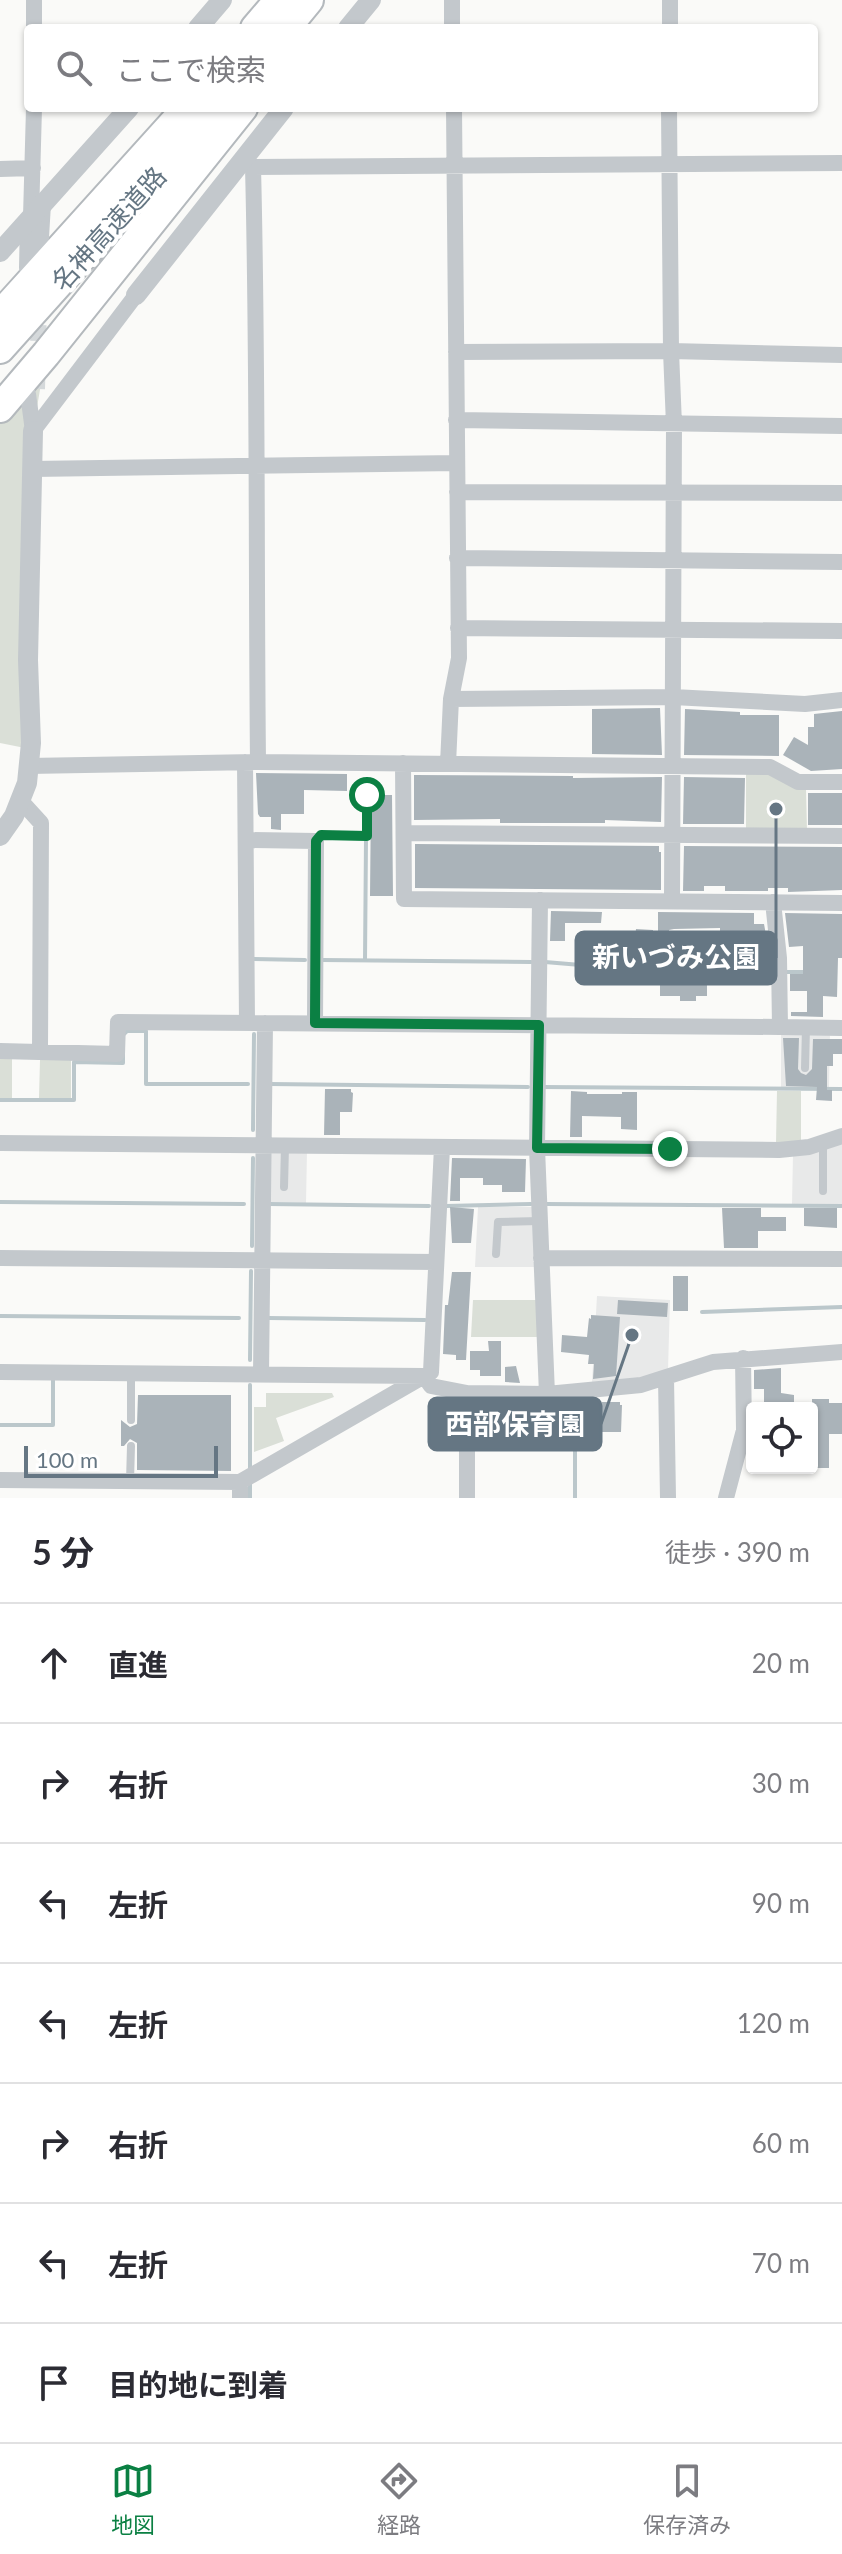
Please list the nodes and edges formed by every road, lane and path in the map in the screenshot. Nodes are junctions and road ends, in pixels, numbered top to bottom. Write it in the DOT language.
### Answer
graph roads {
  1 [pos="34,0"];
  2 [pos="222,0"];
  3 [pos="279,0"];
  4 [pos="309,0"];
  5 [pos="327,0"];
  6 [pos="371,0"];
  7 [pos="452,0"];
  8 [pos="670,0"];
  9 [pos="34,24"];
  10 [pos="201,24"];
  11 [pos="258,24"];
  12 [pos="289,24"];
  13 [pos="309,24"];
  14 [pos="351,24"];
  15 [pos="452,24"];
  16 [pos="670,24"];
  17 [pos="34,112"];
  18 [pos="125,112"];
  19 [pos="183,112"];
  20 [pos="212,112"];
  21 [pos="240,112"];
  22 [pos="281,112"];
  23 [pos="454,112"];
  24 [pos="669,112"];
  25 [pos="249,163"];
  26 [pos="842,163"];
  27 [pos="455,164"];
  28 [pos="669,164"];
  29 [pos="33,168"];
  30 [pos="0,169"];
  31 [pos="34,214"];
  32 [pos="1,251"];
  33 [pos="40,254"];
  34 [pos="136,295"];
  35 [pos="0,315"];
  36 [pos="0,349"];
  37 [pos="671,351"];
  38 [pos="456,352"];
  39 [pos="842,355"];
  40 [pos="33,392"];
  41 [pos="0,408"];
  42 [pos="456,420"];
  43 [pos="674,425"];
  44 [pos="842,426"];
  45 [pos="33,428"];
  46 [pos="457,463"];
  47 [pos="255,465"];
  48 [pos="32,469"];
  49 [pos="674,491"];
  50 [pos="457,492"];
  51 [pos="842,493"];
  52 [pos="457,558"];
  53 [pos="674,559"];
  54 [pos="842,562"];
  55 [pos="458,628"];
  56 [pos="674,631"];
  57 [pos="842,631"];
  58 [pos="673,697"];
  59 [pos="451,699"];
  60 [pos="842,700"];
  61 [pos="251,762"];
  62 [pos="403,763"];
  63 [pos="448,764"];
  64 [pos="28,766"];
  65 [pos="673,766"];
  66 [pos="842,782"];
  67 [pos="367,795"];
  68 [pos="20,800"];
  69 [pos="404,833"];
  70 [pos="672,835"];
  71 [pos="0,836"];
  72 [pos="842,836"];
  73 [pos="246,840"];
  74 [pos="316,841"];
  75 [pos="540,900"];
  76 [pos="672,901"];
  77 [pos="773,902"];
  78 [pos="842,903"];
  79 [pos="247,1023"];
  80 [pos="265,1023"];
  81 [pos="315,1023"];
  82 [pos="539,1025"];
  83 [pos="780,1027"];
  84 [pos="806,1027"];
  85 [pos="842,1028"];
  86 [pos="0,1051"];
  87 [pos="40,1052"];
  88 [pos="805,1068"];
  89 [pos="842,1136"];
  90 [pos="0,1143"];
  91 [pos="823,1143"];
  92 [pos="264,1145"];
  93 [pos="285,1146"];
  94 [pos="442,1147"];
  95 [pos="537,1148"];
  96 [pos="284,1187"];
  97 [pos="823,1191"];
  98 [pos="540,1221"];
  99 [pos="496,1254"];
  100 [pos="0,1258"];
  101 [pos="541,1258"];
  102 [pos="842,1259"];
  103 [pos="262,1260"];
  104 [pos="436,1262"];
  105 [pos="842,1352"];
  106 [pos="743,1358"];
  107 [pos="0,1372"];
  108 [pos="131,1373"];
  109 [pos="261,1374"];
  110 [pos="424,1376"];
  111 [pos="666,1378"];
  112 [pos="467,1393"];
  113 [pos="547,1394"];
  114 [pos="131,1420"];
  115 [pos="131,1446"];
  116 [pos="0,1480"];
  117 [pos="130,1481"];
  118 [pos="240,1490"];
  119 [pos="467,1498"];
  120 [pos="668,1498"];
  121 [pos="726,1498"];
  1 -- 9 [label="street"];
  2 -- 10 [label="street"];
  3 -- 11 [label="highway"];
  4 -- 12 [label="highway"];
  5 -- 13 [label="highway"];
  6 -- 14 [label="street"];
  7 -- 15 [label="street"];
  8 -- 16 [label="street"];
  17 -- 29 [label="street"];
  18 -- 31 [label="street"];
  19 -- 35 [label="highway, 名神高速道路"];
  20 -- 36 [label="highway, 名神高速道路"];
  21 -- 41 [label="highway"];
  22 -- 25 [label="street"];
  23 -- 27 [label="street"];
  24 -- 28 [label="street"];
  25 -- 27 [label="street"];
  25 -- 34 [label="street"];
  25 -- 47 [label="street"];
  26 -- 28 [label="street"];
  27 -- 28 [label="street"];
  27 -- 38 [label="street"];
  28 -- 37 [label="street"];
  29 -- 30 [label="street"];
  29 -- 31 [label="street"];
  31 -- 32 [label="street"];
  31 -- 32 [label="street"];
  31 -- 33 [label="street"];
  34 -- 45 [label="street"];
  37 -- 38 [label="street"];
  37 -- 39 [label="street"];
  37 -- 43 [label="street"];
  38 -- 42 [label="street"];
  40 -- 45 [label="street"];
  42 -- 43 [label="street"];
  42 -- 46 [label="street"];
  43 -- 44 [label="street"];
  43 -- 49 [label="street"];
  45 -- 48 [label="street"];
  46 -- 47 [label="street"];
  46 -- 50 [label="street"];
  47 -- 48 [label="street"];
  47 -- 61 [label="street"];
  48 -- 64 [label="street"];
  49 -- 50 [label="street"];
  49 -- 51 [label="street"];
  49 -- 53 [label="street"];
  50 -- 52 [label="street"];
  52 -- 53 [label="street"];
  52 -- 55 [label="street"];
  53 -- 54 [label="street"];
  53 -- 56 [label="street"];
  55 -- 56 [label="street"];
  55 -- 59 [label="street"];
  56 -- 57 [label="street"];
  56 -- 58 [label="street"];
  58 -- 59 [label="street"];
  58 -- 60 [label="street"];
  58 -- 65 [label="street"];
  59 -- 63 [label="street"];
  61 -- 62 [label="street"];
  61 -- 64 [label="street"];
  61 -- 73 [label="street"];
  62 -- 63 [label="street"];
  62 -- 69 [label="street"];
  63 -- 65 [label="street"];
  64 -- 68 [label="street"];
  65 -- 66 [label="street"];
  65 -- 70 [label="street"];
  67 -- 74 [label="path"];
  68 -- 71 [label="street"];
  68 -- 87 [label="street"];
  69 -- 70 [label="street"];
  69 -- 75 [label="street"];
  70 -- 72 [label="street"];
  70 -- 76 [label="street"];
  73 -- 74 [label="street"];
  73 -- 79 [label="street"];
  74 -- 81 [label="street"];
  75 -- 76 [label="street"];
  75 -- 82 [label="street"];
  76 -- 77 [label="street"];
  77 -- 78 [label="street"];
  77 -- 83 [label="street"];
  79 -- 80 [label="street"];
  79 -- 87 [label="street"];
  80 -- 81 [label="street"];
  80 -- 92 [label="street"];
  81 -- 82 [label="street"];
  82 -- 83 [label="street"];
  82 -- 95 [label="street"];
  83 -- 84 [label="street"];
  84 -- 85 [label="street"];
  84 -- 88 [label="lane"];
  86 -- 87 [label="street"];
  89 -- 91 [label="street"];
  90 -- 92 [label="street"];
  91 -- 95 [label="street"];
  91 -- 97 [label="lane"];
  92 -- 93 [label="street"];
  92 -- 103 [label="street"];
  93 -- 94 [label="street"];
  93 -- 96 [label="lane"];
  94 -- 95 [label="street"];
  94 -- 104 [label="street"];
  95 -- 98 [label="street"];
  98 -- 99 [label="lane"];
  98 -- 101 [label="street"];
  100 -- 103 [label="street"];
  101 -- 102 [label="street"];
  101 -- 113 [label="street"];
  103 -- 104 [label="street"];
  103 -- 109 [label="street"];
  104 -- 110 [label="street"];
  105 -- 106 [label="street"];
  106 -- 111 [label="street"];
  106 -- 121 [label="street"];
  107 -- 108 [label="street"];
  108 -- 109 [label="street"];
  108 -- 114 [label="lane"];
  109 -- 110 [label="street"];
  110 -- 112 [label="street"];
  110 -- 118 [label="street"];
  111 -- 113 [label="street"];
  111 -- 120 [label="street"];
  112 -- 113 [label="street"];
  112 -- 119 [label="street"];
  115 -- 117 [label="lane"];
  116 -- 117 [label="street"];
  117 -- 118 [label="street"];
}
